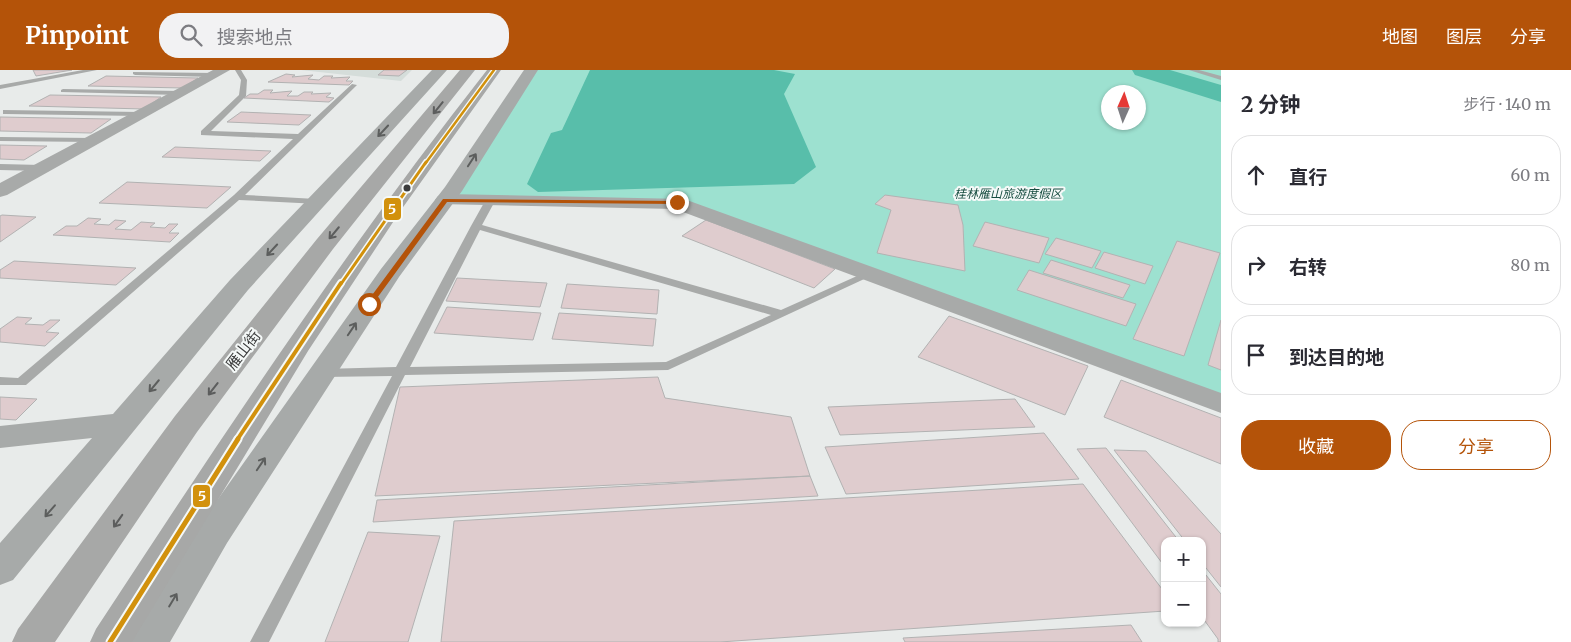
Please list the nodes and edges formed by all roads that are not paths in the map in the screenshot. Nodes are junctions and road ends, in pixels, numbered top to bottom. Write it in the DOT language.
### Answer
graph roads {
  1 [pos="94,70"];
  2 [pos="238,70"];
  3 [pos="440,70"];
  4 [pos="468,70"];
  5 [pos="494,70"];
  6 [pos="530,70"];
  7 [pos="1192,70"];
  8 [pos="219,72"];
  9 [pos="135,73"];
  10 [pos="1221,78"];
  11 [pos="354,85"];
  12 [pos="0,87"];
  13 [pos="63,91"];
  14 [pos="180,93"];
  15 [pos="6,112"];
  16 [pos="140,114"];
  17 [pos="301,137"];
  18 [pos="0,139"];
  19 [pos="92,140"];
  20 [pos="0,167"];
  21 [pos="41,168"];
  22 [pos="0,191"];
  23 [pos="237,197"];
  24 [pos="445,200"];
  25 [pos="490,200"];
  26 [pos="316,202"];
  27 [pos="476,226"];
  28 [pos="870,274"];
  29 [pos="782,314"];
  30 [pos="400,371"];
  31 [pos="323,373"];
  32 [pos="0,381"];
  33 [pos="1221,403"];
  34 [pos="123,424"];
  35 [pos="0,437"];
  36 [pos="0,569"];
  37 [pos="32,642"];
  38 [pos="110,642"];
  39 [pos="148,642"];
  40 [pos="259,642"];
  1 -- 12 [label="lane"];
  2 -- 17 [label="lane"];
  3 -- 26 [label="street, one-way"];
  4 -- 37 [label="highway, 雁山街, one-way"];
  5 -- 38 [label="highway"];
  24 -- 6 [label="street, one-way"];
  7 -- 10 [label="lane"];
  8 -- 9 [label="lane"];
  8 -- 14 [label="street"];
  11 -- 17 [label="lane"];
  13 -- 14 [label="lane"];
  14 -- 16 [label="street"];
  15 -- 16 [label="lane"];
  16 -- 19 [label="street"];
  17 -- 23 [label="lane"];
  18 -- 19 [label="lane"];
  19 -- 21 [label="street"];
  20 -- 21 [label="lane"];
  21 -- 22 [label="street"];
  23 -- 26 [label="lane"];
  23 -- 32 [label="lane"];
  24 -- 25 [label="street"];
  31 -- 24 [label="street, one-way"];
  25 -- 27 [label="lane"];
  25 -- 28 [label="street"];
  26 -- 34 [label="street, one-way"];
  27 -- 29 [label="lane"];
  27 -- 30 [label="lane"];
  28 -- 29 [label="lane"];
  28 -- 33 [label="street"];
  29 -- 30 [label="lane"];
  30 -- 31 [label="lane"];
  30 -- 40 [label="lane"];
  39 -- 31 [label="street, one-way"];
  34 -- 35 [label="street"];
  34 -- 36 [label="street, one-way"];
}
